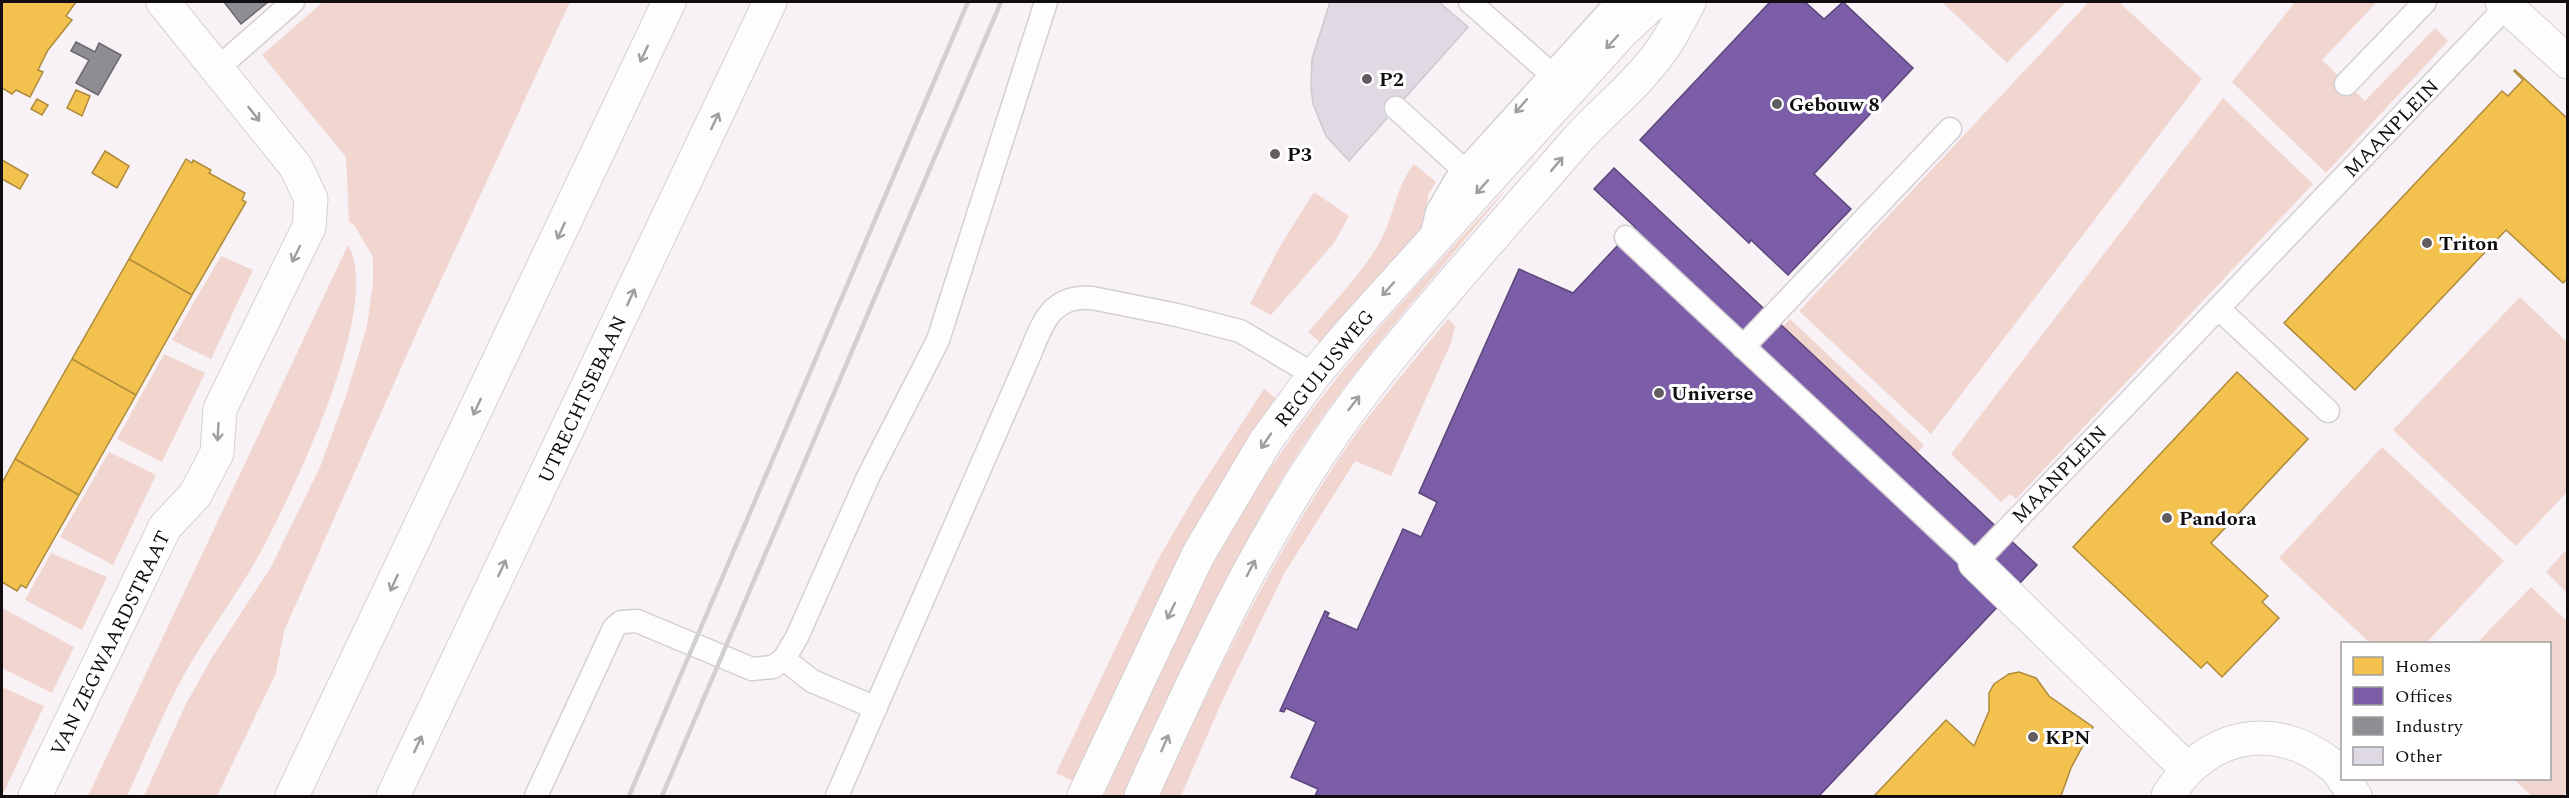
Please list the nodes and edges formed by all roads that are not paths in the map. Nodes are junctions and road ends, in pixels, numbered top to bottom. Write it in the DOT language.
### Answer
graph roads {
  1 [pos="163,2"];
  2 [pos="293,2"];
  3 [pos="669,2"];
  4 [pos="770,2"];
  5 [pos="1046,2"];
  6 [pos="1470,2"];
  7 [pos="1617,2"];
  8 [pos="1654,2"];
  9 [pos="1689,2"];
  10 [pos="2425,2"];
  11 [pos="2505,4"];
  12 [pos="2568,62"];
  13 [pos="218,68"];
  14 [pos="1550,73"];
  15 [pos="2346,84"];
  16 [pos="1396,108"];
  17 [pos="1950,129"];
  18 [pos="1464,170"];
  19 [pos="1626,237"];
  20 [pos="1428,247"];
  21 [pos="2218,308"];
  22 [pos="1743,347"];
  23 [pos="1314,375"];
  24 [pos="2328,411"];
  25 [pos="1975,563"];
  26 [pos="784,659"];
  27 [pos="876,708"];
  28 [pos="2187,769"];
  29 [pos="2341,776"];
  30 [pos="2344,780"];
  31 [pos="35,796"];
  32 [pos="292,796"];
  33 [pos="393,796"];
  34 [pos="536,796"];
  35 [pos="837,796"];
  36 [pos="1084,796"];
  37 [pos="1141,796"];
  38 [pos="2168,796"];
  39 [pos="2355,796"];
  1 -- 13 [label="main road"];
  2 -- 13 [label="lane"];
  3 -- 32 [label="main road, one-way"];
  33 -- 4 [label="main road, UTRECHTSEBAAN, one-way"];
  5 -- 26 [label="lane"];
  6 -- 14 [label="lane"];
  7 -- 14 [label="lane"];
  8 -- 20 [label="main road, REGULUSWEG, one-way"];
  37 -- 9 [label="main road, one-way"];
  10 -- 15 [label="lane"];
  11 -- 12 [label="main road, MAANPLEIN"];
  11 -- 21 [label="lane, MAANPLEIN"];
  13 -- 31 [label="main road, VAN ZEGWAARDSTRAAT, one-way"];
  14 -- 18 [label="lane, one-way"];
  16 -- 18 [label="lane"];
  17 -- 22 [label="lane"];
  18 -- 20 [label="lane"];
  19 -- 22 [label="lane"];
  20 -- 23 [label="main road, REGULUSWEG, one-way"];
  21 -- 24 [label="lane"];
  21 -- 25 [label="lane, MAANPLEIN"];
  22 -- 25 [label="lane"];
  23 -- 27 [label="lane"];
  23 -- 36 [label="main road, REGULUSWEG, one-way"];
  25 -- 28 [label="main road"];
  26 -- 27 [label="lane"];
  26 -- 34 [label="lane"];
  27 -- 35 [label="lane"];
  28 -- 29 [label="main road"];
  28 -- 38 [label="main road"];
  30 -- 39 [label="main road"];
}
